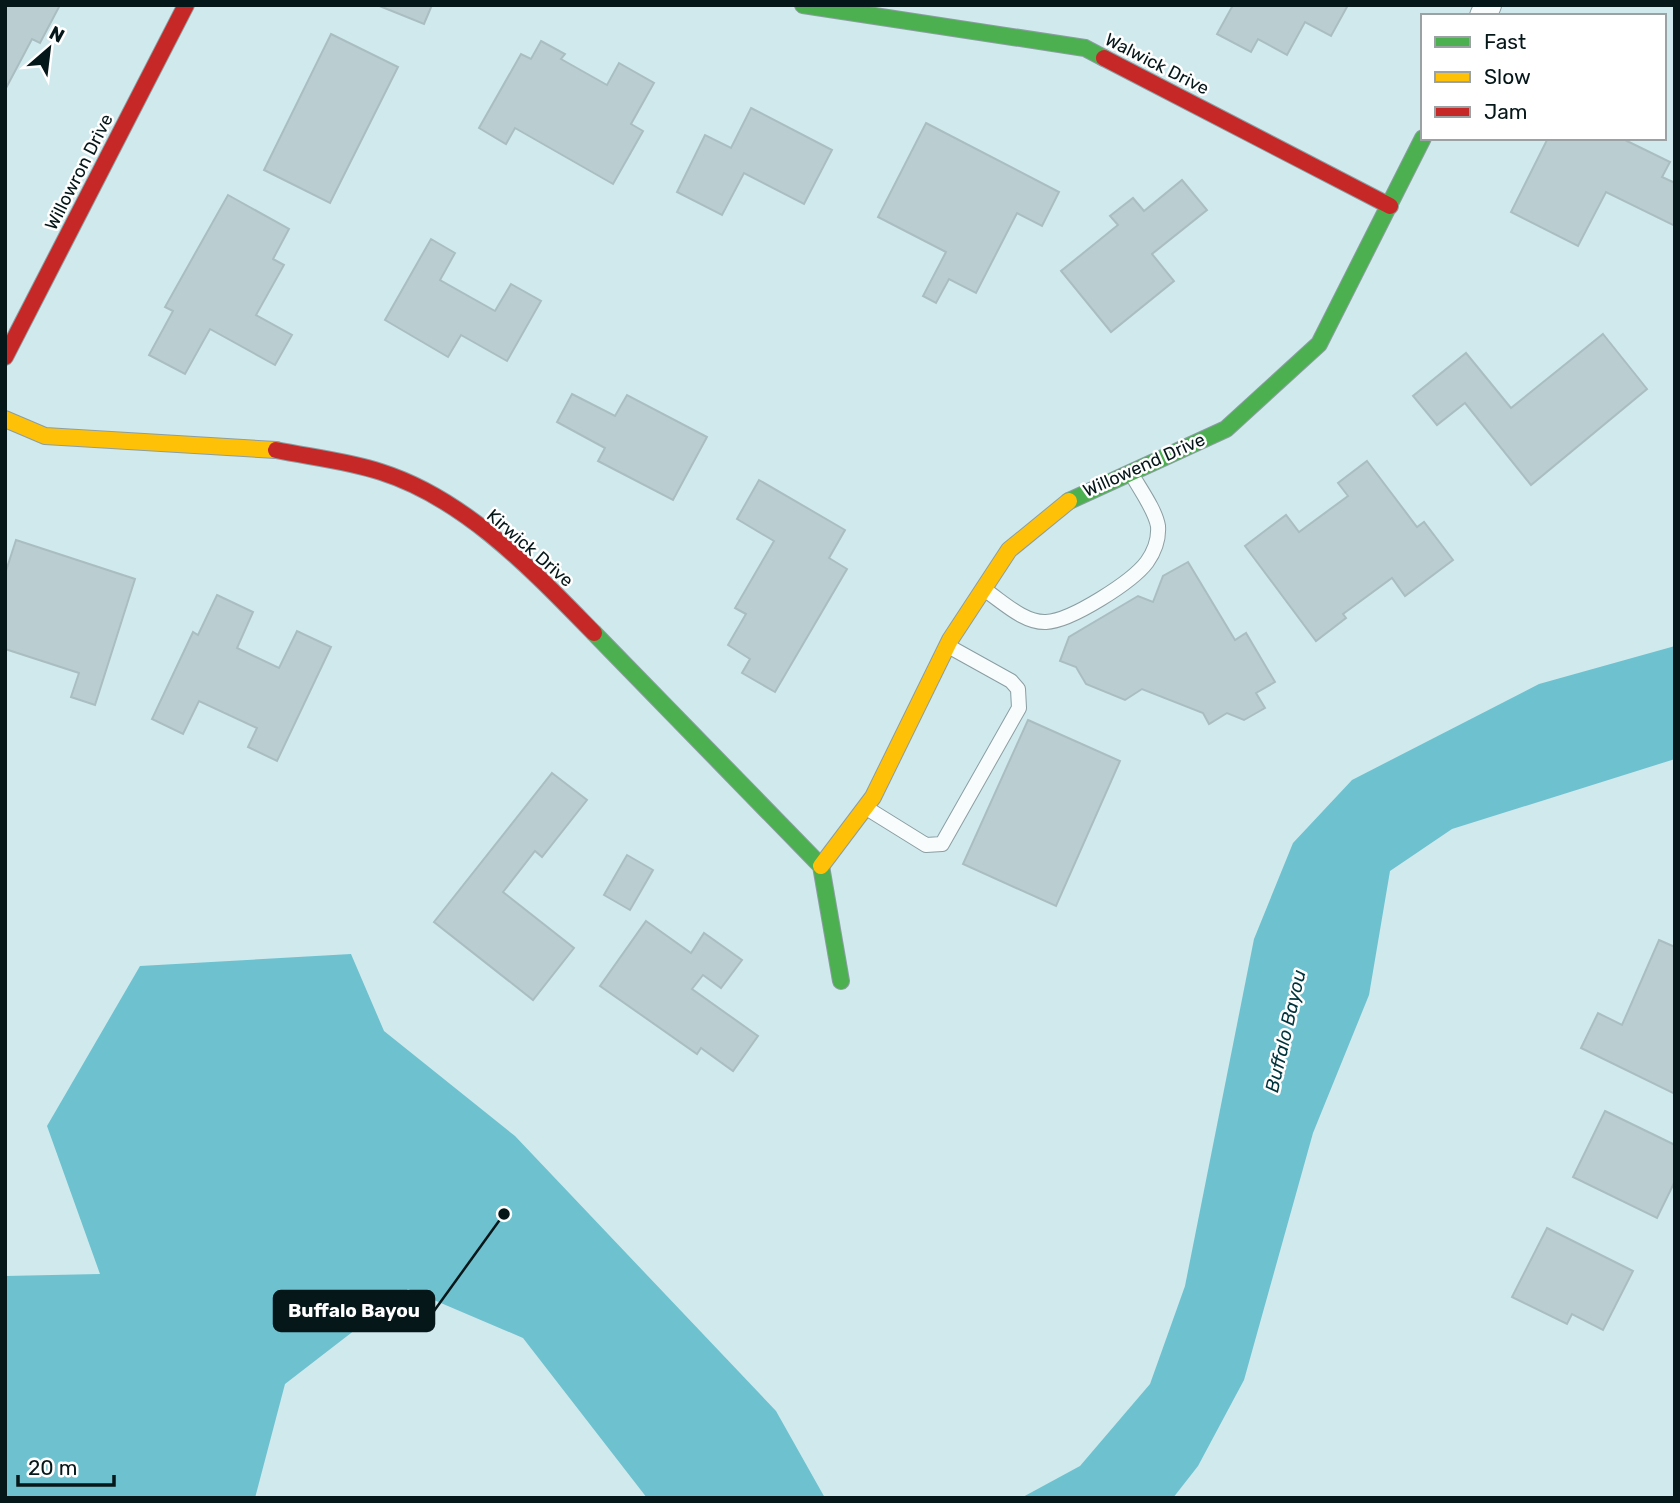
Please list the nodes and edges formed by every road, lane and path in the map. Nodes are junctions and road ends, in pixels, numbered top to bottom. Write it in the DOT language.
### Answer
graph roads {
  1 [pos="186,5"];
  2 [pos="803,5"];
  3 [pos="1422,140"];
  4 [pos="1390,206"];
  5 [pos="5,357"];
  6 [pos="5,419"];
  7 [pos="1130,471"];
  8 [pos="984,589"];
  9 [pos="947,645"];
  10 [pos="866,808"];
  11 [pos="821,866"];
  12 [pos="841,981"];
  1 -- 5 [label="street, Willowron Drive"];
  2 -- 4 [label="street, Walwick Drive"];
  3 -- 4 [label="street, Willowend Drive"];
  4 -- 7 [label="street, Willowend Drive"];
  6 -- 11 [label="street, Kirwick Drive"];
  7 -- 8 [label="street, Willowend Drive"];
  7 -- 8 [label="lane"];
  8 -- 9 [label="street, Willowend Drive"];
  9 -- 10 [label="street, Willowend Drive"];
  9 -- 10 [label="lane"];
  10 -- 11 [label="street, Willowend Drive"];
  11 -- 12 [label="street"];
}
